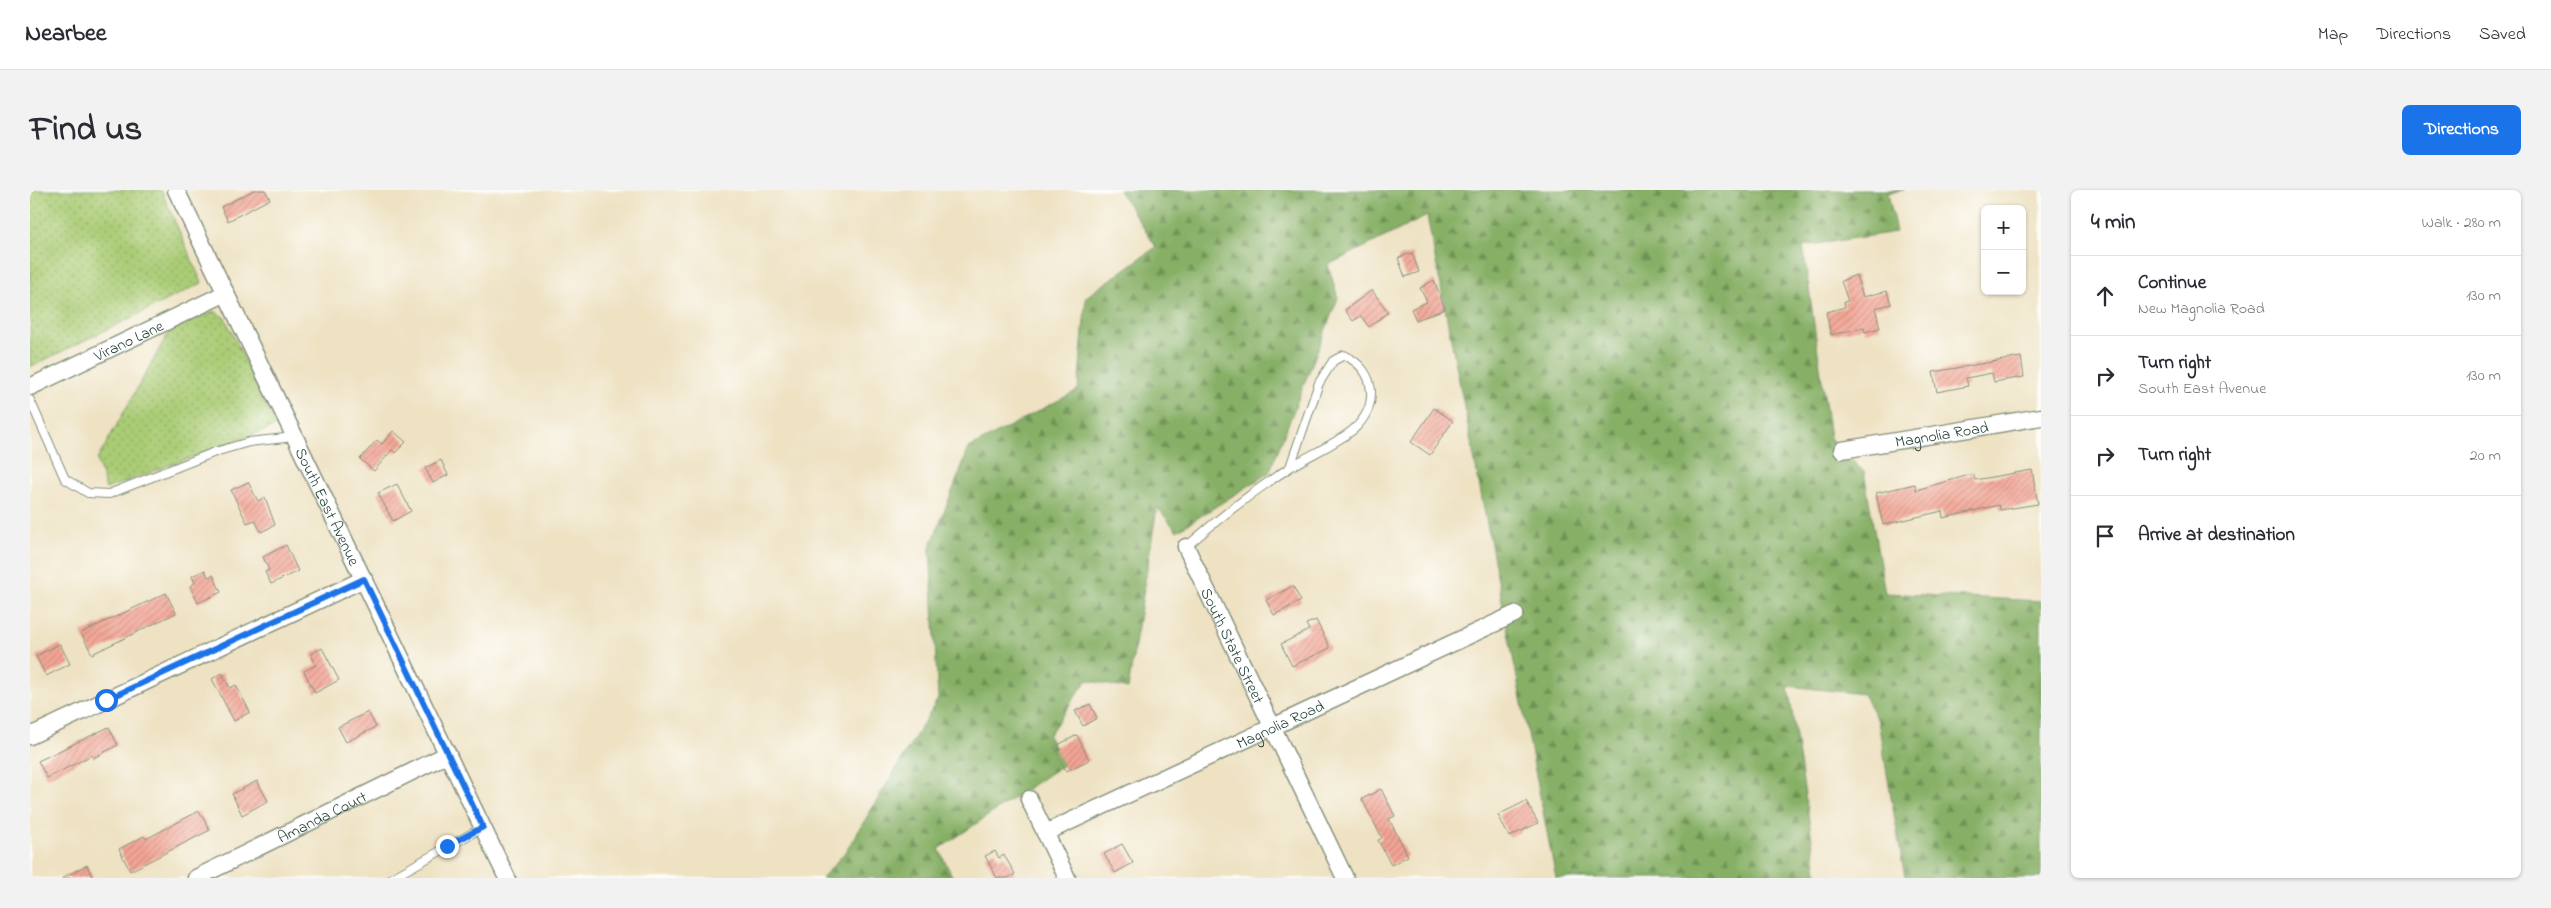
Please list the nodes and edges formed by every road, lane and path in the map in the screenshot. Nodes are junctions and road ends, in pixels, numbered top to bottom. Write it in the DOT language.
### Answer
graph roads {
  1 [pos="176,190"];
  2 [pos="226,293"];
  3 [pos="30,387"];
  4 [pos="30,400"];
  5 [pos="2041,416"];
  6 [pos="296,437"];
  7 [pos="1842,450"];
  8 [pos="1290,467"];
  9 [pos="1186,547"];
  10 [pos="364,579"];
  11 [pos="1515,614"];
  12 [pos="1271,726"];
  13 [pos="30,736"];
  14 [pos="448,754"];
  15 [pos="1029,799"];
  16 [pos="483,827"];
  17 [pos="1045,833"];
  18 [pos="196,878"];
  19 [pos="392,878"];
  20 [pos="507,878"];
  21 [pos="1067,878"];
  22 [pos="1345,878"];
  1 -- 2 [label="street, South East Avenue"];
  2 -- 3 [label="street, Virano Lane"];
  2 -- 6 [label="street, South East Avenue"];
  4 -- 6 [label="lane"];
  5 -- 7 [label="street, Magnolia Road"];
  6 -- 10 [label="street, South East Avenue"];
  8 -- 8 [label="lane"];
  8 -- 9 [label="lane"];
  9 -- 12 [label="street, South State Street"];
  10 -- 13 [label="street"];
  10 -- 14 [label="street, South East Avenue"];
  11 -- 12 [label="street, Magnolia Road"];
  12 -- 17 [label="street, Magnolia Road"];
  12 -- 22 [label="street, South State Street"];
  14 -- 16 [label="street, South East Avenue"];
  14 -- 18 [label="street, Amanda Court"];
  15 -- 17 [label="street"];
  16 -- 19 [label="lane"];
  16 -- 20 [label="street, South East Avenue"];
  17 -- 21 [label="street"];
}
